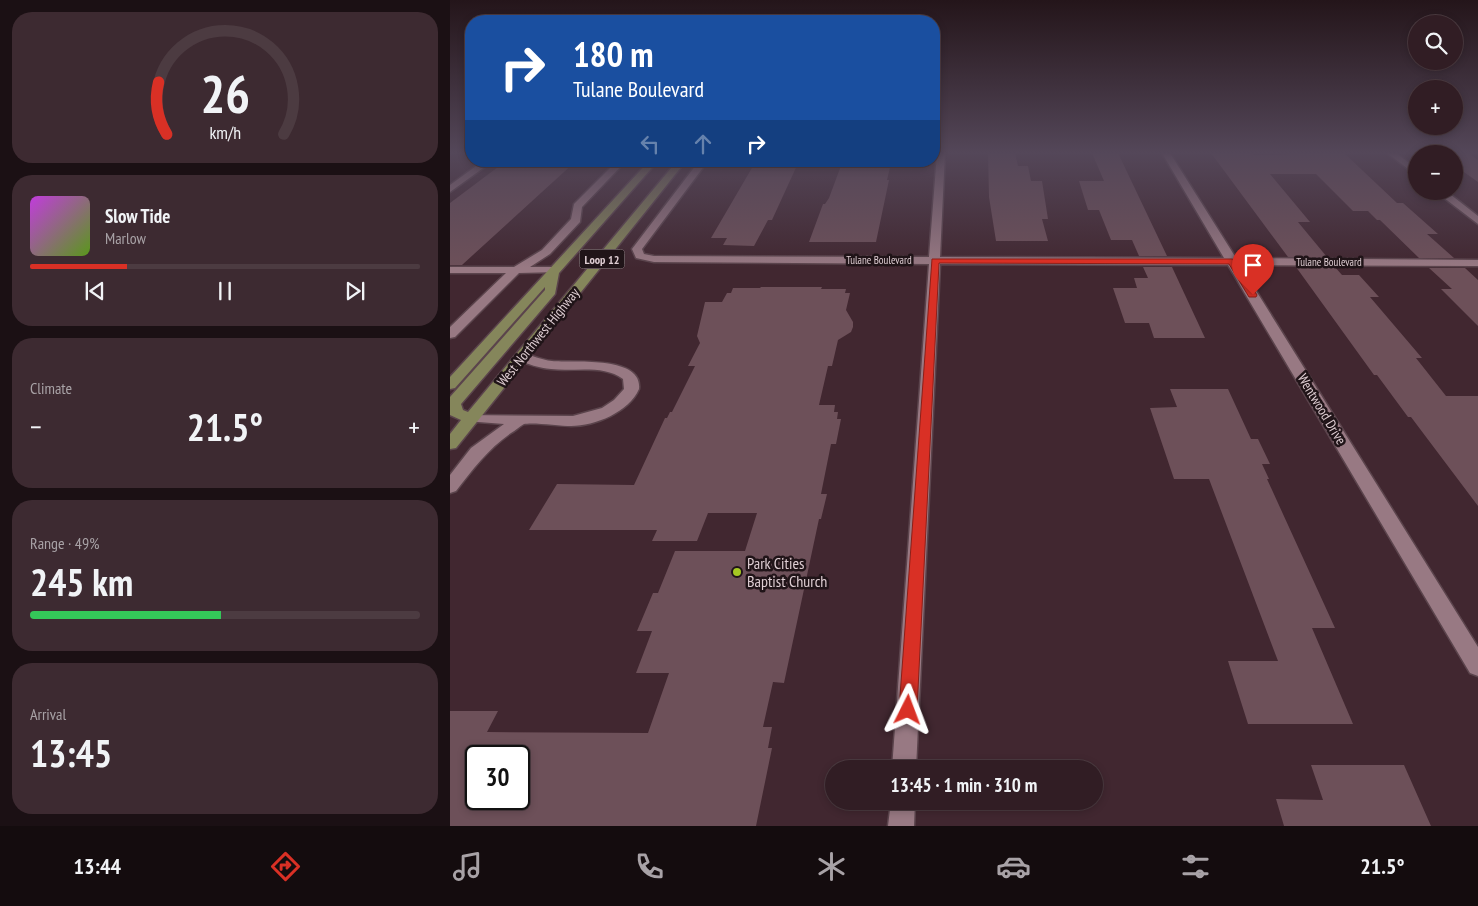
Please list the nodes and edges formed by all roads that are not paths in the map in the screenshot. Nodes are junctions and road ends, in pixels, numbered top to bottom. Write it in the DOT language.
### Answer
graph roads {
  1 [pos="591,192"];
  2 [pos="626,192"];
  3 [pos="657,192"];
  4 [pos="681,192"];
  5 [pos="939,192"];
  6 [pos="1189,192"];
  7 [pos="1451,200"];
  8 [pos="1478,221"];
  9 [pos="935,260"];
  10 [pos="1232,262"];
  11 [pos="1478,262"];
  12 [pos="450,270"];
  13 [pos="516,270"];
  14 [pos="554,271"];
  15 [pos="450,334"];
  16 [pos="522,357"];
  17 [pos="450,385"];
  18 [pos="471,418"];
  19 [pos="520,420"];
  20 [pos="450,444"];
  21 [pos="450,487"];
  22 [pos="1478,666"];
  23 [pos="905,760"];
  24 [pos="902,810"];
  25 [pos="901,826"];
  1 -- 13 [label="street"];
  2 -- 14 [label="main road, Loop 12"];
  3 -- 16 [label="main road, West Northwest Highway / Loop 12"];
  4 -- 9 [label="street, Tulane Boulevard"];
  5 -- 9 [label="street"];
  6 -- 10 [label="street, Wentwood Drive"];
  7 -- 8 [label="street"];
  9 -- 10 [label="street, Tulane Boulevard"];
  9 -- 23 [label="street"];
  10 -- 11 [label="street, Tulane Boulevard"];
  10 -- 22 [label="street, Wentwood Drive"];
  12 -- 13 [label="street"];
  13 -- 14 [label="street"];
  13 -- 15 [label="street"];
  14 -- 17 [label="main road, Loop 12"];
  14 -- 18 [label="main road"];
  16 -- 18 [label="main road, West Northwest Highway / Loop 12"];
  16 -- 19 [label="street"];
  18 -- 19 [label="street"];
  18 -- 20 [label="main road, West Northwest Highway / Loop 12"];
  19 -- 21 [label="street"];
  24 -- 25 [label="street"];
}
